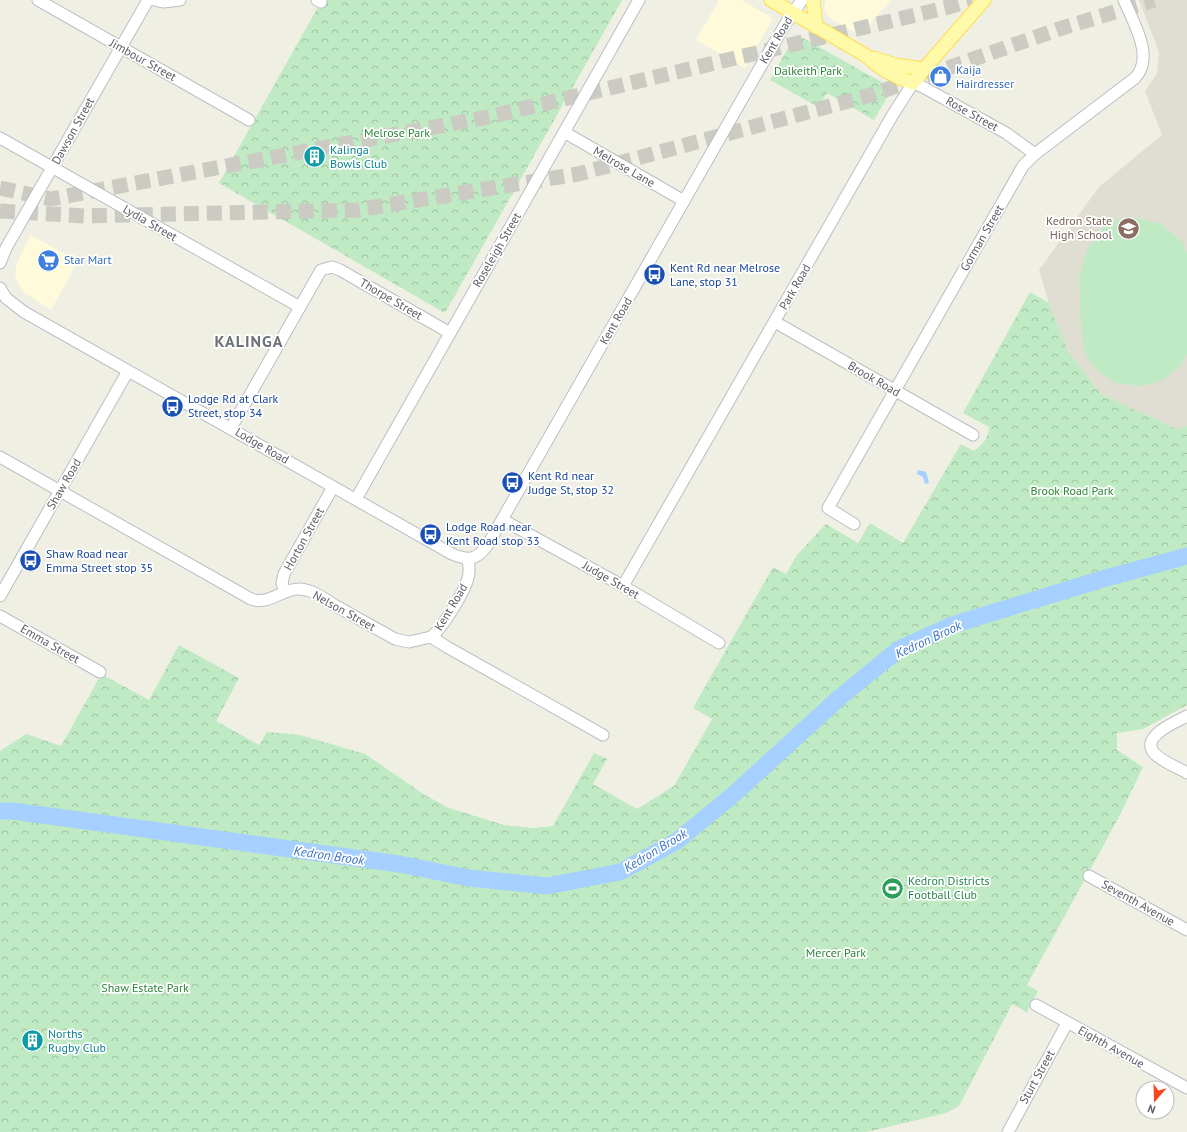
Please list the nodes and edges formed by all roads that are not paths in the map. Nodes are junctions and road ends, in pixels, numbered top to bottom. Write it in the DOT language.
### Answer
graph roads {
  1 [pos="38,0"];
  2 [pos="148,0"];
  3 [pos="154,0"];
  4 [pos="180,0"];
  5 [pos="639,0"];
  6 [pos="771,0"];
  7 [pos="802,0"];
  8 [pos="813,0"];
  9 [pos="984,0"];
  10 [pos="1124,0"];
  11 [pos="793,13"];
  12 [pos="816,27"];
  13 [pos="121,47"];
  14 [pos="865,55"];
  15 [pos="924,69"];
  16 [pos="913,83"];
  17 [pos="250,120"];
  18 [pos="564,132"];
  19 [pos="0,138"];
  20 [pos="1036,154"];
  21 [pos="53,168"];
  22 [pos="684,201"];
  23 [pos="0,263"];
  24 [pos="0,288"];
  25 [pos="300,307"];
  26 [pos="775,322"];
  27 [pos="450,333"];
  28 [pos="128,371"];
  29 [pos="895,391"];
  30 [pos="231,428"];
  31 [pos="973,435"];
  32 [pos="0,457"];
  33 [pos="333,487"];
  34 [pos="60,491"];
  35 [pos="356,499"];
  36 [pos="503,520"];
  37 [pos="854,524"];
  38 [pos="468,559"];
  39 [pos="623,586"];
  40 [pos="285,592"];
  41 [pos="0,596"];
  42 [pos="0,616"];
  43 [pos="431,637"];
  44 [pos="719,643"];
  45 [pos="100,672"];
  46 [pos="1187,716"];
  47 [pos="603,735"];
  48 [pos="1187,773"];
  49 [pos="1089,876"];
  50 [pos="1187,930"];
  51 [pos="1036,1005"];
  52 [pos="1068,1023"];
  53 [pos="1187,1088"];
  54 [pos="1008,1132"];
  1 -- 13 [label="street, Jimbour Street"];
  2 -- 13 [label="street, Dawson Street"];
  3 -- 4 [label="street"];
  5 -- 18 [label="street, Roseleigh Street"];
  6 -- 11 [label="main road, Rose Street"];
  7 -- 11 [label="street, Kent Road"];
  8 -- 12 [label="main road"];
  9 -- 15 [label="main road, Park Road"];
  10 -- 20 [label="street, Gorman Street"];
  11 -- 12 [label="main road, Rose Street"];
  11 -- 22 [label="street, Kent Road"];
  12 -- 14 [label="main road, Rose Street"];
  13 -- 17 [label="street, Jimbour Street"];
  13 -- 21 [label="street, Dawson Street"];
  14 -- 15 [label="main road, Rose Street"];
  14 -- 16 [label="main road, Rose Street"];
  15 -- 16 [label="main road, Park Road"];
  16 -- 20 [label="street, Rose Street"];
  16 -- 26 [label="street, Park Road"];
  18 -- 22 [label="street, Melrose Lane"];
  18 -- 27 [label="street, Roseleigh Street"];
  19 -- 21 [label="street, Lydia Street"];
  20 -- 29 [label="street, Gorman Street"];
  21 -- 23 [label="street, Dawson Street"];
  21 -- 25 [label="street, Lydia Street"];
  22 -- 36 [label="street, Kent Road"];
  24 -- 28 [label="street, Lodge Road"];
  25 -- 27 [label="street, Thorpe Street"];
  25 -- 30 [label="street"];
  26 -- 29 [label="street, Brook Road"];
  26 -- 39 [label="street, Park Road"];
  27 -- 35 [label="street, Roseleigh Street"];
  28 -- 30 [label="street, Lodge Road"];
  28 -- 34 [label="street, Shaw Road"];
  29 -- 31 [label="street, Brook Road"];
  29 -- 37 [label="street, Gorman Street"];
  30 -- 33 [label="street, Lodge Road"];
  32 -- 34 [label="street, Nelson Street"];
  33 -- 35 [label="street, Lodge Road"];
  33 -- 40 [label="street, Horton Street"];
  34 -- 40 [label="street, Nelson Street"];
  34 -- 41 [label="street, Shaw Road"];
  35 -- 38 [label="street, Lodge Road"];
  36 -- 38 [label="street, Kent Road"];
  36 -- 39 [label="street, Judge Street"];
  38 -- 43 [label="street, Kent Road"];
  39 -- 44 [label="street, Judge Street"];
  40 -- 43 [label="street, Nelson Street"];
  42 -- 45 [label="street, Emma Street"];
  43 -- 47 [label="street"];
  46 -- 48 [label="street"];
  49 -- 50 [label="street, Seventh Avenue"];
  51 -- 52 [label="street, Eighth Avenue"];
  52 -- 53 [label="street, Eighth Avenue"];
  52 -- 54 [label="street, Sturt Street"];
}
